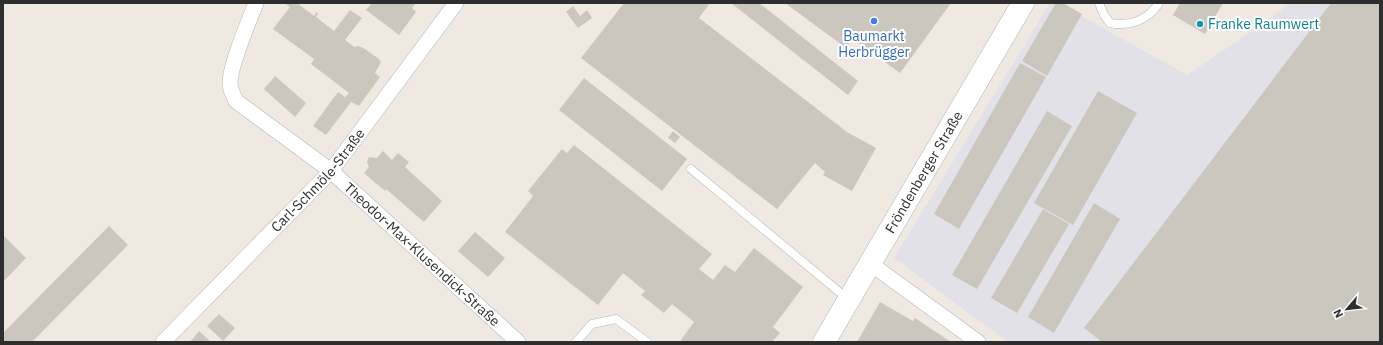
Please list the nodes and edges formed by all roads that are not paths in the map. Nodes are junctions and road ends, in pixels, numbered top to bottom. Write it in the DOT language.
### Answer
graph roads {
  1 [pos="256,3"];
  2 [pos="456,3"];
  3 [pos="1023,3"];
  4 [pos="1099,3"];
  5 [pos="1159,3"];
  6 [pos="691,169"];
  7 [pos="331,171"];
  8 [pos="871,264"];
  9 [pos="850,300"];
  10 [pos="162,342"];
  11 [pos="518,342"];
  12 [pos="576,342"];
  13 [pos="647,342"];
  14 [pos="824,342"];
  15 [pos="978,342"];
  1 -- 7 [label="street, Theodor-Max-Klusendick-Straße"];
  2 -- 7 [label="street, Carl-Schmöle-Straße"];
  3 -- 8 [label="main road, Fröndenberger Straße"];
  4 -- 5 [label="lane"];
  6 -- 9 [label="lane"];
  7 -- 10 [label="street, Carl-Schmöle-Straße"];
  7 -- 11 [label="street, Theodor-Max-Klusendick-Straße"];
  8 -- 9 [label="main road, Fröndenberger Straße"];
  8 -- 15 [label="street"];
  9 -- 14 [label="main road, Fröndenberger Straße"];
  12 -- 13 [label="lane"];
}
